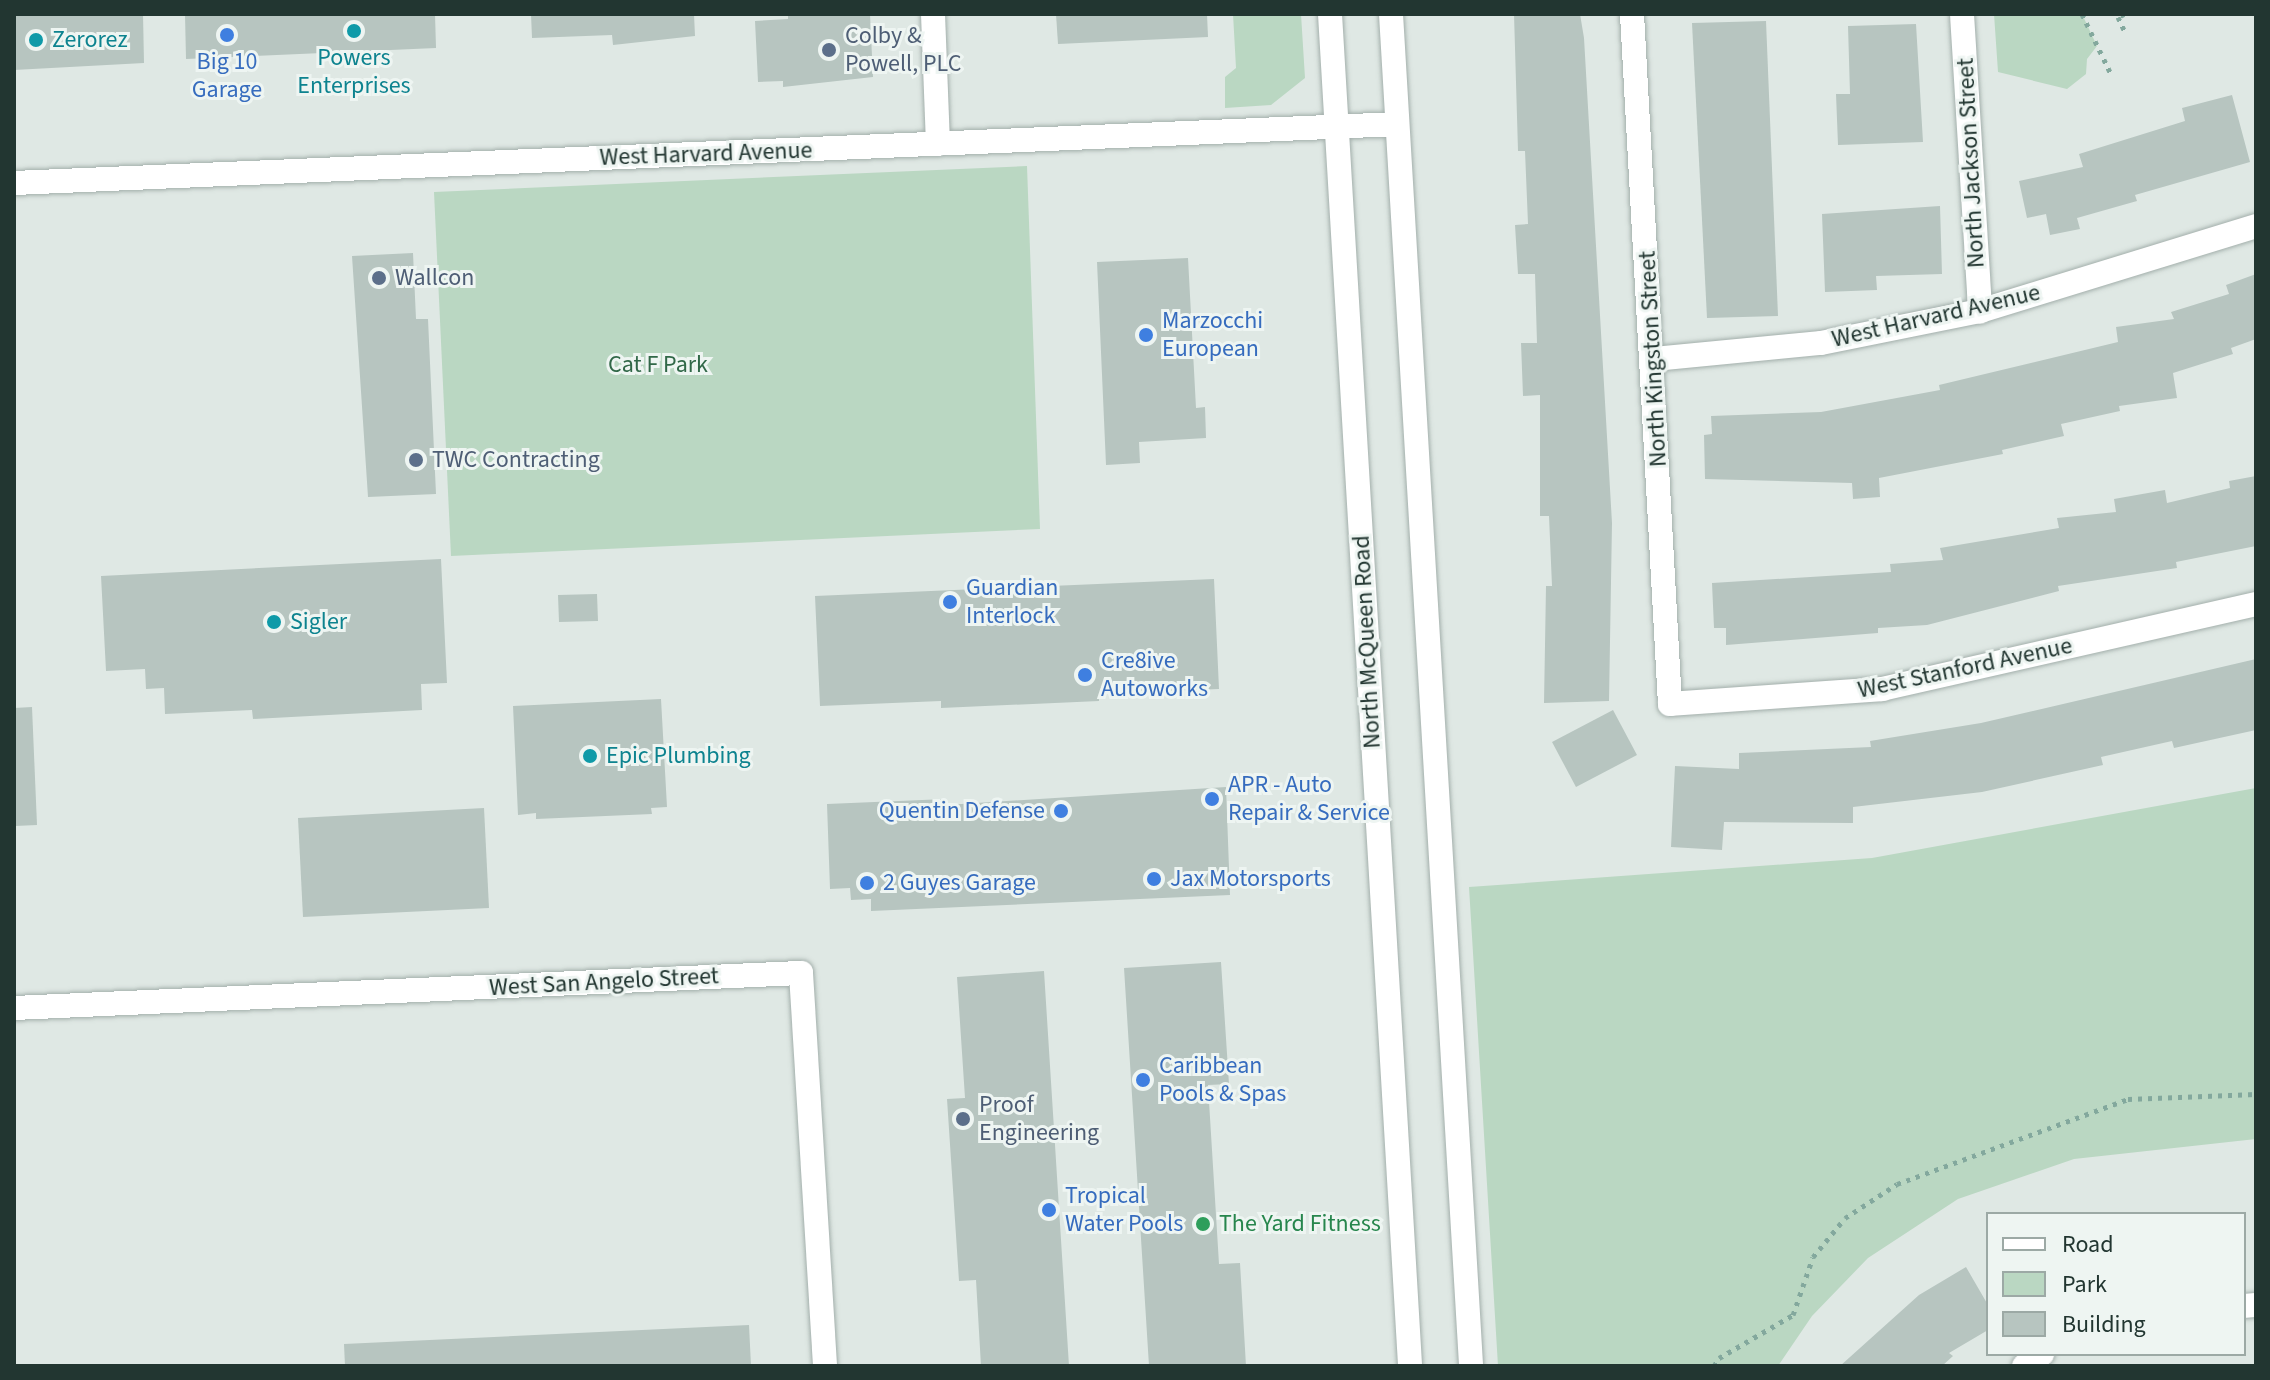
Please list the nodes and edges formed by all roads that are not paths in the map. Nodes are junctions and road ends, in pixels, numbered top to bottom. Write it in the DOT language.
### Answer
graph roads {
  1 [pos="933,14"];
  2 [pos="1330,14"];
  3 [pos="1391,14"];
  4 [pos="1632,14"];
  5 [pos="1962,14"];
  6 [pos="1397,124"];
  7 [pos="1337,127"];
  8 [pos="938,144"];
  9 [pos="14,183"];
  10 [pos="2256,226"];
  11 [pos="1980,311"];
  12 [pos="1654,359"];
  13 [pos="2256,604"];
  14 [pos="1670,704"];
  15 [pos="14,1008"];
  16 [pos="825,1366"];
  17 [pos="1410,1366"];
  18 [pos="1471,1366"];
  1 -- 8 [label="street"];
  2 -- 7 [label="street, North McQueen Road"];
  3 -- 6 [label="street"];
  4 -- 12 [label="street, North Kingston Street"];
  5 -- 11 [label="street, North Jackson Street"];
  6 -- 7 [label="street, West Harvard Avenue"];
  6 -- 18 [label="street"];
  7 -- 8 [label="street, West Harvard Avenue"];
  7 -- 17 [label="street, North McQueen Road"];
  8 -- 9 [label="street, West Harvard Avenue"];
  10 -- 11 [label="street, West Harvard Avenue"];
  11 -- 12 [label="street, West Harvard Avenue"];
  12 -- 14 [label="street, North Kingston Street"];
  13 -- 14 [label="street, West Stanford Avenue"];
  15 -- 16 [label="street, West San Angelo Street"];
}
